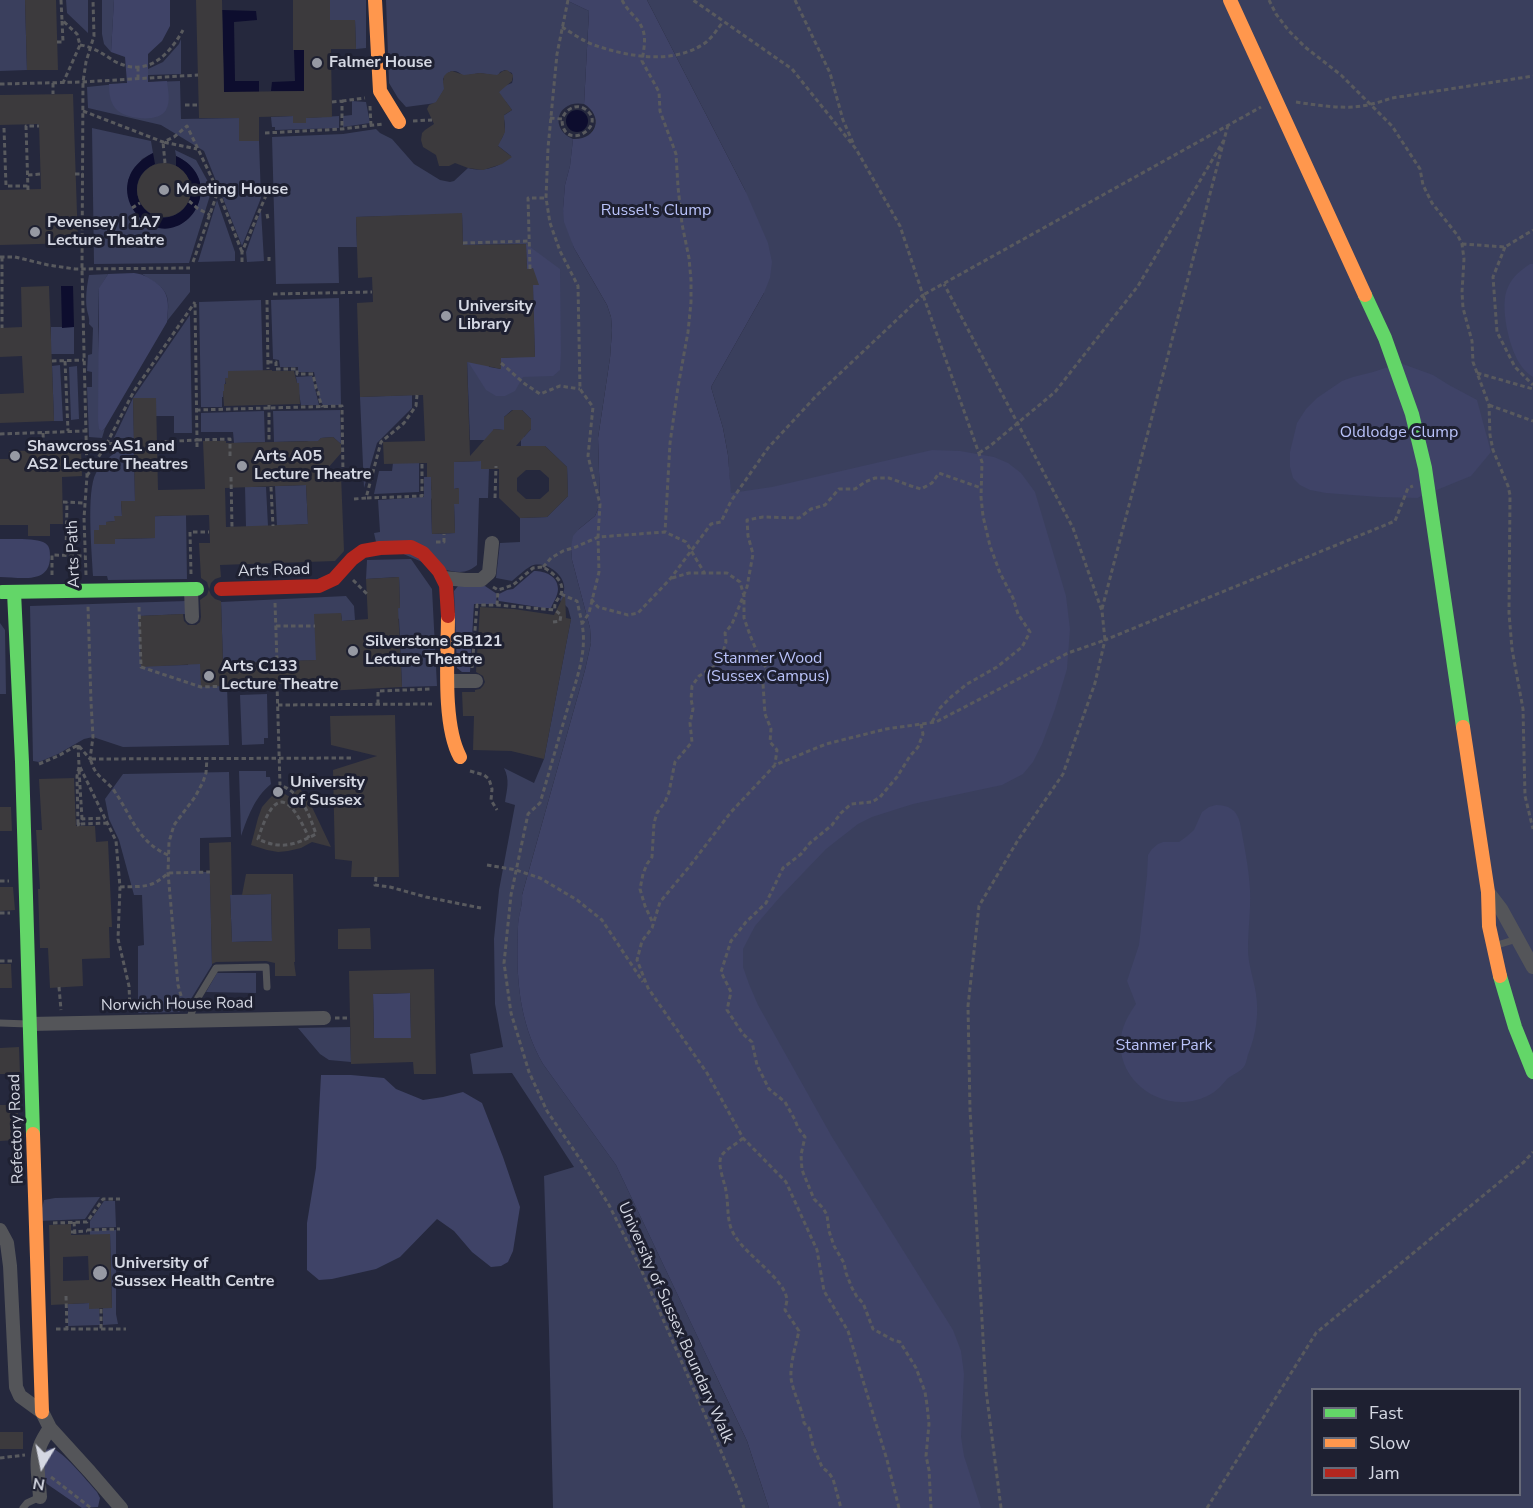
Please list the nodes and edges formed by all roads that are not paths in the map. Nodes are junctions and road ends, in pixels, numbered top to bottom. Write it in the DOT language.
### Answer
graph roads {
  1 [pos="375,0"];
  2 [pos="1230,0"];
  3 [pos="399,122"];
  4 [pos="492,543"];
  5 [pos="444,578"];
  6 [pos="221,589"];
  7 [pos="7,592"];
  8 [pos="192,617"];
  9 [pos="473,681"];
  10 [pos="448,685"];
  11 [pos="460,763"];
  12 [pos="1488,892"];
  13 [pos="1517,939"];
  14 [pos="1492,947"];
  15 [pos="1533,967"];
  16 [pos="267,987"];
  17 [pos="191,1014"];
  18 [pos="330,1018"];
  19 [pos="0,1023"];
  20 [pos="30,1024"];
  21 [pos="1533,1072"];
  22 [pos="0,1230"];
  23 [pos="42,1412"];
  24 [pos="50,1428"];
  25 [pos="40,1497"];
  26 [pos="23,1508"];
  27 [pos="121,1508"];
  1 -- 3 [label="street"];
  2 -- 12 [label="street"];
  4 -- 5 [label="street"];
  5 -- 6 [label="street, Arts Road"];
  5 -- 10 [label="street"];
  7 -- 8 [label="street"];
  7 -- 20 [label="street, Refectory Road"];
  9 -- 10 [label="street"];
  10 -- 11 [label="street"];
  12 -- 13 [label="street"];
  12 -- 14 [label="street"];
  13 -- 14 [label="lane"];
  13 -- 15 [label="street"];
  14 -- 21 [label="street"];
  16 -- 17 [label="lane"];
  17 -- 18 [label="street, Norwich House Road"];
  17 -- 20 [label="street, Norwich House Road"];
  19 -- 20 [label="lane"];
  20 -- 23 [label="street, Refectory Road"];
  22 -- 23 [label="street"];
  23 -- 24 [label="street"];
  24 -- 25 [label="street"];
  24 -- 27 [label="street"];
  25 -- 26 [label="lane"];
}
